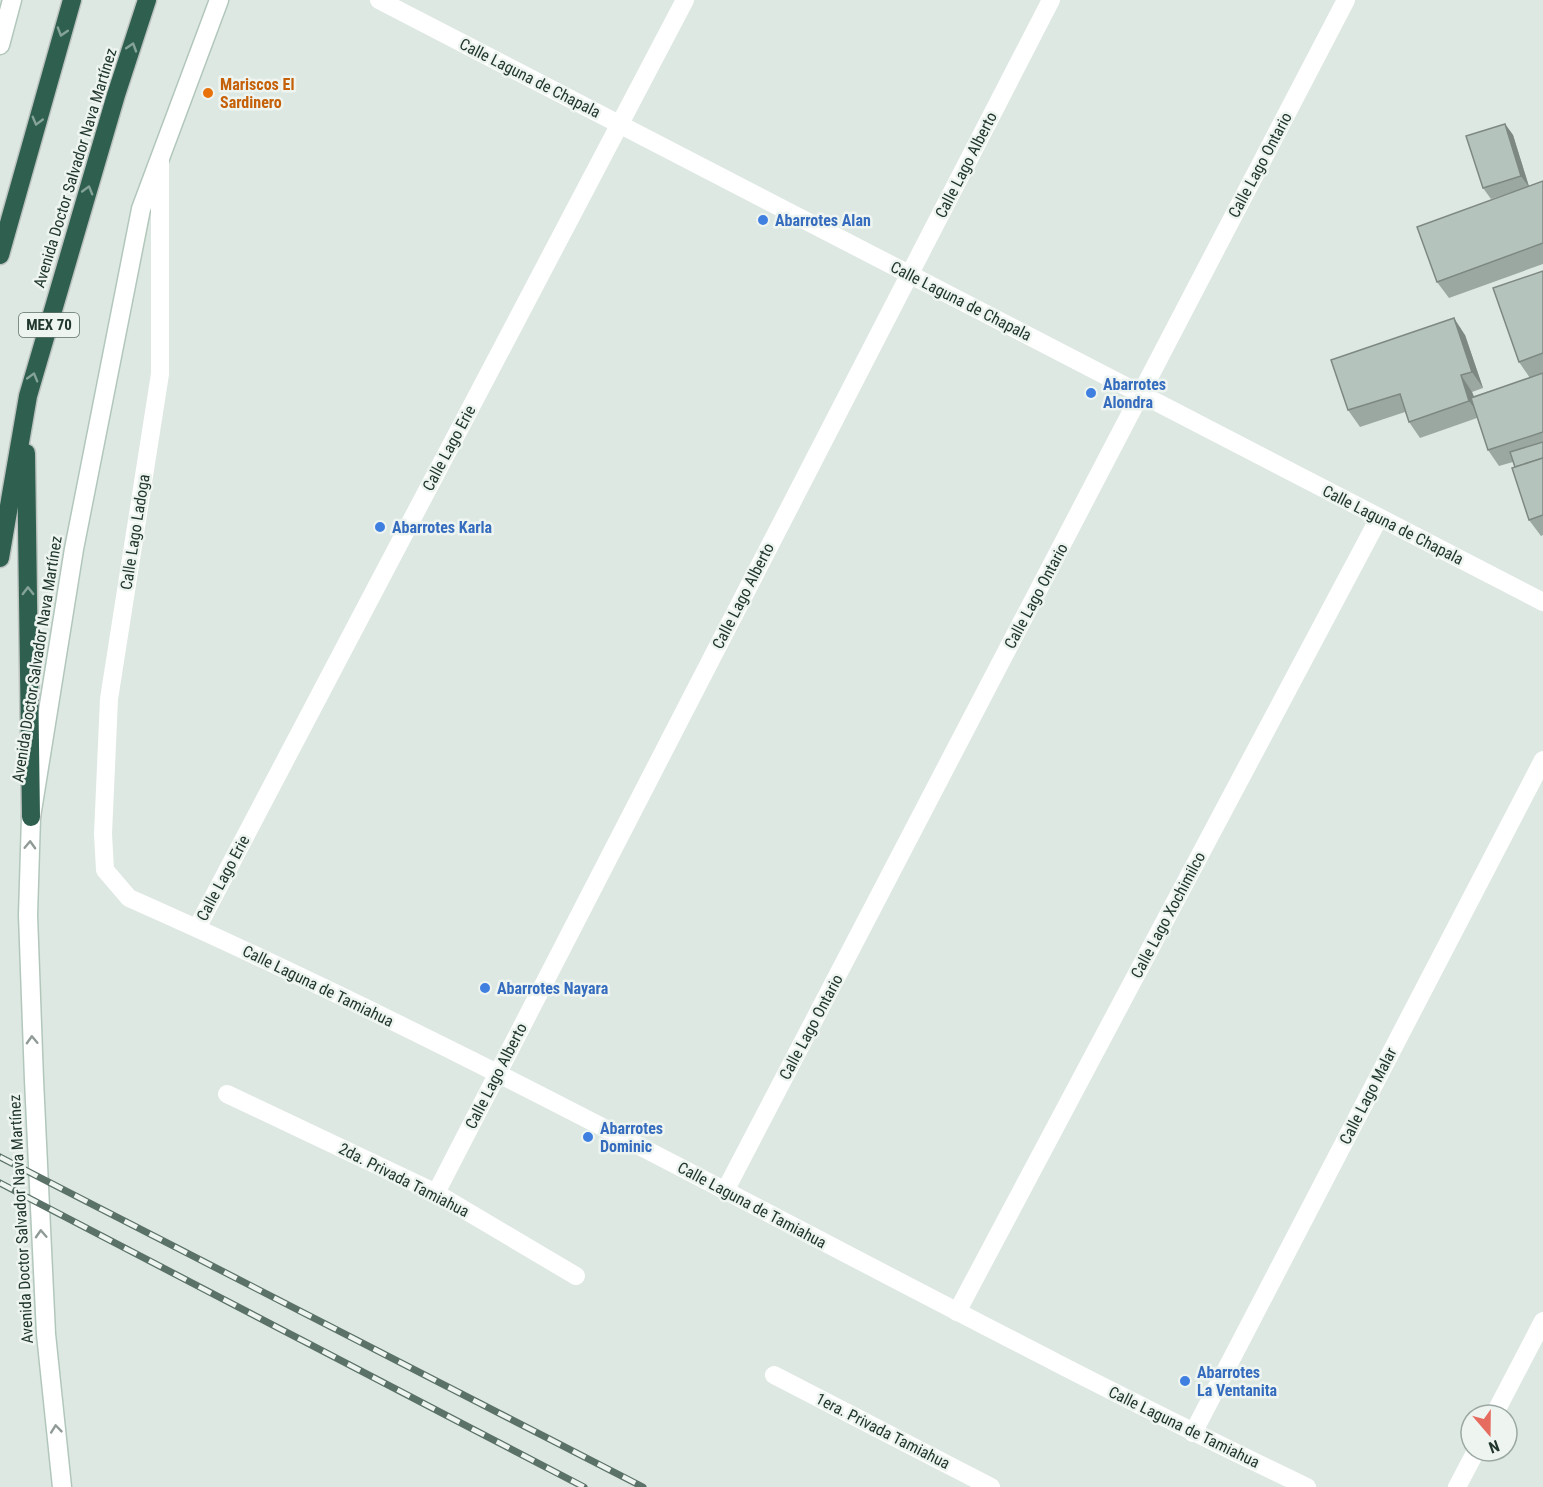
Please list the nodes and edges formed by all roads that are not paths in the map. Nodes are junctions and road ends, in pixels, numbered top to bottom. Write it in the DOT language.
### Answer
graph roads {
  1 [pos="12,0"];
  2 [pos="72,0"];
  3 [pos="147,0"];
  4 [pos="219,0"];
  5 [pos="379,0"];
  6 [pos="685,0"];
  7 [pos="1051,0"];
  8 [pos="1346,0"];
  9 [pos="0,45"];
  10 [pos="619,124"];
  11 [pos="160,157"];
  12 [pos="0,255"];
  13 [pos="909,274"];
  14 [pos="1141,394"];
  15 [pos="26,408"];
  16 [pos="1379,518"];
  17 [pos="0,558"];
  18 [pos="1543,602"];
  19 [pos="1543,760"];
  20 [pos="31,817"];
  21 [pos="129,898"];
  22 [pos="196,928"];
  23 [pos="498,1072"];
  24 [pos="228,1094"];
  25 [pos="725,1191"];
  26 [pos="436,1193"];
  27 [pos="576,1276"];
  28 [pos="957,1312"];
  29 [pos="1543,1321"];
  30 [pos="774,1375"];
  31 [pos="1500,1403"];
  32 [pos="1193,1433"];
  33 [pos="1470,1463"];
  34 [pos="62,1487"];
  35 [pos="991,1487"];
  36 [pos="1307,1487"];
  37 [pos="1457,1487"];
  1 -- 9 [label="street"];
  2 -- 12 [label="highway, one-way"];
  15 -- 3 [label="highway, Avenida Doctor Salvador Nava Martínez / MEX 70, one-way"];
  4 -- 11 [label="street, Avenida Doctor Salvador Nava Martínez"];
  5 -- 10 [label="street, Calle Laguna de Chapala"];
  6 -- 10 [label="street, Calle Lago Erie"];
  7 -- 13 [label="street, Calle Lago Alberto"];
  8 -- 14 [label="street, Calle Lago Ontario"];
  10 -- 13 [label="street, Calle Laguna de Chapala"];
  10 -- 22 [label="street, Calle Lago Erie"];
  11 -- 20 [label="street, Avenida Doctor Salvador Nava Martínez"];
  11 -- 21 [label="street, Calle Lago Ladoga"];
  13 -- 14 [label="street, Calle Laguna de Chapala"];
  13 -- 23 [label="street, Calle Lago Alberto"];
  14 -- 16 [label="street, Calle Laguna de Chapala"];
  14 -- 25 [label="street, Calle Lago Ontario"];
  15 -- 17 [label="highway, Avenida Doctor Salvador Nava Martínez / MEX 70"];
  20 -- 15 [label="highway, one-way"];
  16 -- 18 [label="street, Calle Laguna de Chapala"];
  16 -- 28 [label="street, Calle Lago Xochimilco"];
  19 -- 32 [label="street, Calle Lago Malar"];
  34 -- 20 [label="street, Avenida Doctor Salvador Nava Martínez, one-way"];
  21 -- 22 [label="street, Calle Laguna de Tamiahua"];
  22 -- 23 [label="street, Calle Laguna de Tamiahua"];
  23 -- 25 [label="street, Calle Laguna de Tamiahua"];
  23 -- 26 [label="street, Calle Lago Alberto"];
  24 -- 26 [label="street, 2da. Privada Tamiahua"];
  25 -- 28 [label="street, Calle Laguna de Tamiahua"];
  26 -- 27 [label="street, 2da. Privada Tamiahua"];
  28 -- 32 [label="street, Calle Laguna de Tamiahua"];
  29 -- 31 [label="street"];
  30 -- 35 [label="street, 1era. Privada Tamiahua"];
  32 -- 36 [label="street, Calle Laguna de Tamiahua"];
  33 -- 37 [label="street"];
}
